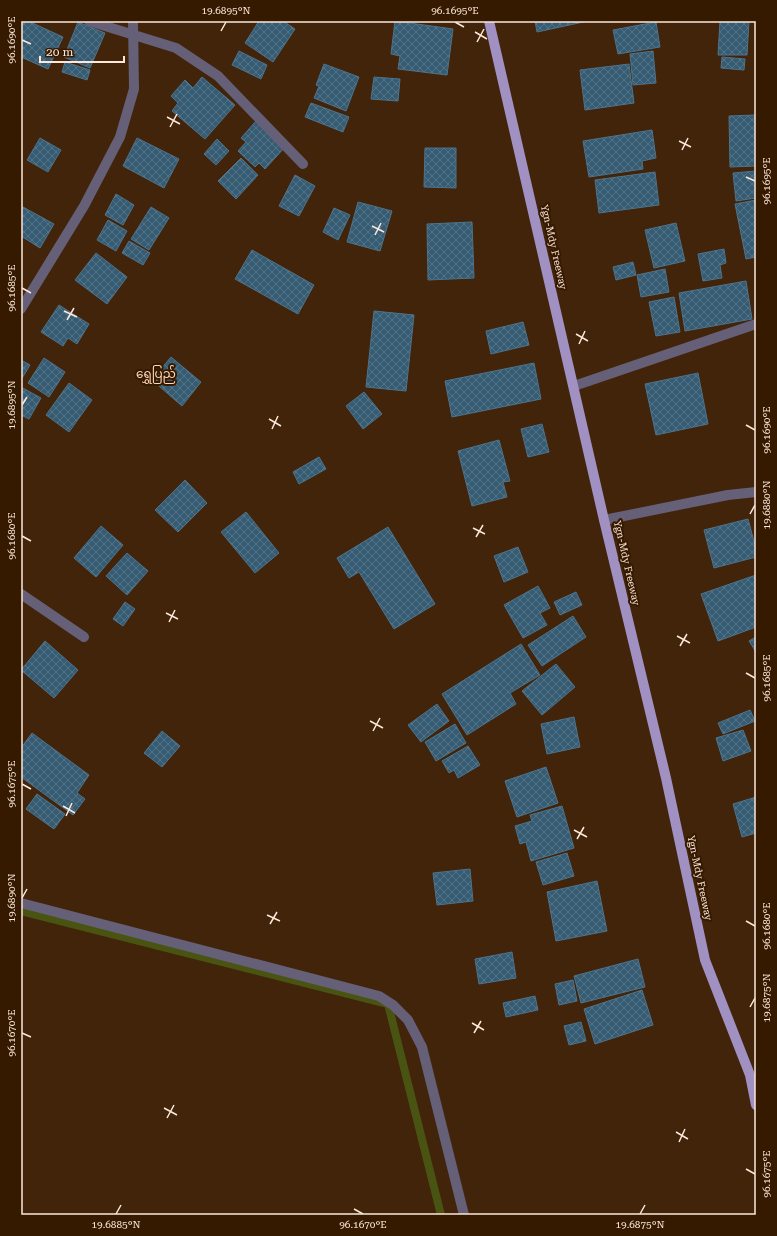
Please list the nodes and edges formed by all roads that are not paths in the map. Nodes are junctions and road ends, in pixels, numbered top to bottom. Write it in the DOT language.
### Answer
graph roads {
  1 [pos="89,21"];
  2 [pos="133,21"];
  3 [pos="489,21"];
  4 [pos="134,35"];
  5 [pos="303,164"];
  6 [pos="21,309"];
  7 [pos="756,324"];
  8 [pos="574,386"];
  9 [pos="756,492"];
  10 [pos="604,520"];
  11 [pos="21,594"];
  12 [pos="84,637"];
  13 [pos="21,903"];
  14 [pos="756,1105"];
  15 [pos="464,1215"];
  1 -- 4 [label="street"];
  2 -- 4 [label="street"];
  3 -- 8 [label="main road, Ygn-Mdy Freeway"];
  4 -- 5 [label="street"];
  4 -- 6 [label="street"];
  7 -- 8 [label="street"];
  8 -- 10 [label="main road, Ygn-Mdy Freeway"];
  9 -- 10 [label="street"];
  10 -- 14 [label="main road, Ygn-Mdy Freeway"];
  11 -- 12 [label="street"];
  13 -- 15 [label="street"];
}
